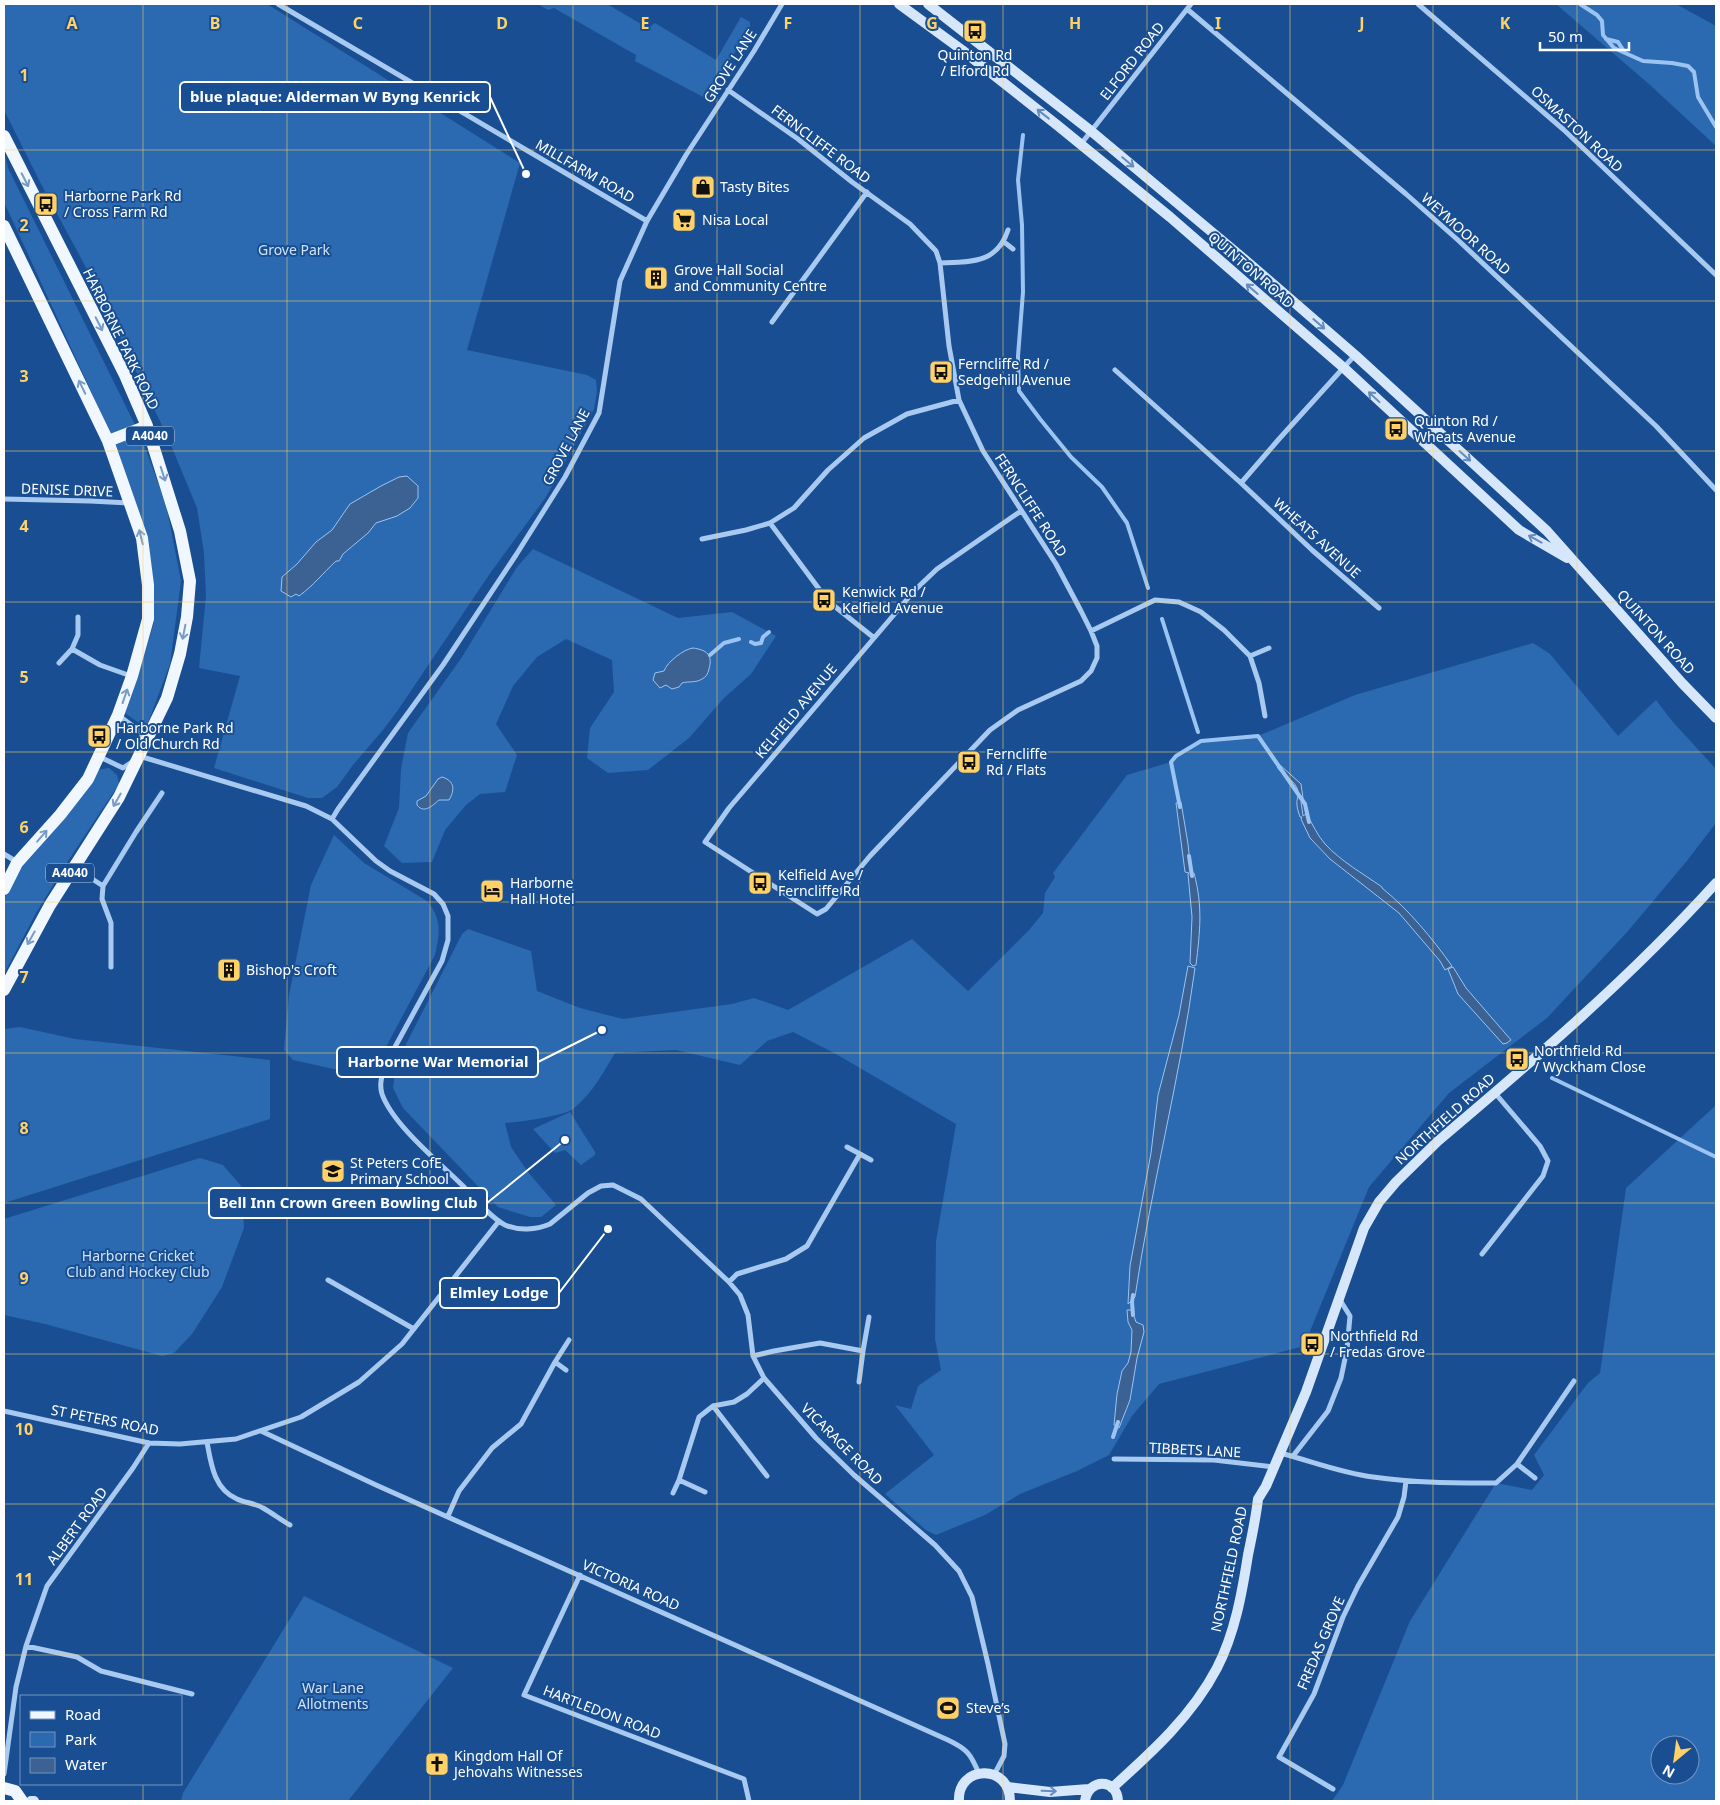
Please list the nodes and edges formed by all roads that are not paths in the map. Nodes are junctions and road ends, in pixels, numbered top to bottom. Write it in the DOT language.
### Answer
graph roads {
  1 [pos="278,4"];
  2 [pos="782,4"];
  3 [pos="899,4"];
  4 [pos="928,4"];
  5 [pos="1191,4"];
  6 [pos="1418,4"];
  7 [pos="1187,10"];
  8 [pos="728,90"];
  9 [pos="1090,131"];
  10 [pos="4,136"];
  11 [pos="1081,144"];
  12 [pos="867,192"];
  13 [pos="647,221"];
  14 [pos="4,226"];
  15 [pos="1008,230"];
  16 [pos="1004,242"];
  17 [pos="1014,249"];
  18 [pos="940,263"];
  19 [pos="1716,275"];
  20 [pos="772,322"];
  21 [pos="1355,355"];
  22 [pos="1344,368"];
  23 [pos="1115,370"];
  24 [pos="959,400"];
  25 [pos="147,426"];
  26 [pos="108,441"];
  27 [pos="1241,482"];
  28 [pos="1716,490"];
  29 [pos="4,499"];
  30 [pos="129,503"];
  31 [pos="1021,511"];
  32 [pos="770,523"];
  33 [pos="702,539"];
  34 [pos="1577,564"];
  35 [pos="1379,608"];
  36 [pos="78,617"];
  37 [pos="1092,631"];
  38 [pos="873,637"];
  39 [pos="1269,648"];
  40 [pos="72,649"];
  41 [pos="1250,656"];
  42 [pos="59,663"];
  43 [pos="132,676"];
  44 [pos="118,715"];
  45 [pos="1265,716"];
  46 [pos="1716,718"];
  47 [pos="139,756"];
  48 [pos="99,757"];
  49 [pos="162,793"];
  50 [pos="332,819"];
  51 [pos="4,854"];
  52 [pos="18,863"];
  53 [pos="74,867"];
  54 [pos="1716,883"];
  55 [pos="103,886"];
  56 [pos="4,889"];
  57 [pos="826,909"];
  58 [pos="111,967"];
  59 [pos="4,990"];
  60 [pos="1495,1093"];
  61 [pos="847,1147"];
  62 [pos="860,1154"];
  63 [pos="871,1160"];
  64 [pos="499,1221"];
  65 [pos="1482,1254"];
  66 [pos="328,1280"];
  67 [pos="729,1282"];
  68 [pos="1339,1300"];
  69 [pos="869,1317"];
  70 [pos="414,1329"];
  71 [pos="569,1340"];
  72 [pos="863,1351"];
  73 [pos="753,1356"];
  74 [pos="555,1362"];
  75 [pos="566,1370"];
  76 [pos="764,1378"];
  77 [pos="1574,1381"];
  78 [pos="859,1382"];
  79 [pos="714,1406"];
  80 [pos="4,1411"];
  81 [pos="261,1431"];
  82 [pos="149,1442"];
  83 [pos="208,1442"];
  84 [pos="1280,1453"];
  85 [pos="1293,1456"];
  86 [pos="1114,1459"];
  87 [pos="1517,1464"];
  88 [pos="1274,1467"];
  89 [pos="768,1476"];
  90 [pos="1535,1478"];
  91 [pos="679,1480"];
  92 [pos="1406,1481"];
  93 [pos="705,1492"];
  94 [pos="673,1493"];
  95 [pos="448,1516"];
  96 [pos="290,1525"];
  97 [pos="580,1575"];
  98 [pos="26,1646"];
  99 [pos="192,1694"];
  100 [pos="4,1774"];
  101 [pos="979,1774"];
  102 [pos="994,1774"];
  103 [pos="1008,1787"];
  104 [pos="4,1788"];
  105 [pos="1112,1788"];
  106 [pos="1089,1789"];
  107 [pos="1332,1789"];
  108 [pos="22,1801"];
  109 [pos="749,1801"];
  110 [pos="960,1801"];
  111 [pos="1010,1801"];
  112 [pos="1085,1801"];
  113 [pos="1118,1801"];
  1 -- 13 [label="street, MILLFARM ROAD"];
  2 -- 8 [label="street, GROVE LANE"];
  11 -- 3 [label="street, QUINTON ROAD, one-way"];
  4 -- 9 [label="street, QUINTON ROAD"];
  5 -- 7 [label="street, ELFORD ROAD"];
  6 -- 19 [label="street, OSMASTON ROAD"];
  7 -- 9 [label="street, ELFORD ROAD"];
  7 -- 28 [label="street, WEYMOOR ROAD"];
  8 -- 12 [label="street, FERNCLIFFE ROAD"];
  8 -- 13 [label="street, GROVE LANE"];
  9 -- 11 [label="street, ELFORD ROAD"];
  9 -- 21 [label="street, QUINTON ROAD, one-way"];
  10 -- 25 [label="main road, HARBORNE PARK ROAD / A4040, one-way"];
  22 -- 11 [label="street, QUINTON ROAD, one-way"];
  12 -- 18 [label="street, FERNCLIFFE ROAD"];
  12 -- 20 [label="street"];
  13 -- 50 [label="street, GROVE LANE"];
  26 -- 14 [label="main road, A4040, one-way"];
  15 -- 16 [label="street"];
  16 -- 17 [label="street"];
  16 -- 18 [label="street"];
  18 -- 24 [label="street, FERNCLIFFE ROAD"];
  21 -- 22 [label="street"];
  21 -- 34 [label="street, QUINTON ROAD, one-way"];
  22 -- 27 [label="street"];
  34 -- 22 [label="street, QUINTON ROAD, one-way"];
  23 -- 27 [label="street, WHEATS AVENUE"];
  24 -- 31 [label="street, FERNCLIFFE ROAD"];
  24 -- 32 [label="street"];
  25 -- 26 [label="main road"];
  25 -- 47 [label="main road, HARBORNE PARK ROAD / A4040, one-way"];
  26 -- 30 [label="main road, A4040"];
  27 -- 35 [label="street, WHEATS AVENUE"];
  29 -- 30 [label="street, DENISE DRIVE"];
  43 -- 30 [label="main road, A4040, one-way"];
  31 -- 37 [label="street, FERNCLIFFE ROAD"];
  31 -- 38 [label="street, KELFIELD AVENUE"];
  32 -- 33 [label="street"];
  32 -- 38 [label="street"];
  34 -- 46 [label="street, QUINTON ROAD"];
  36 -- 40 [label="street"];
  37 -- 41 [label="street"];
  37 -- 57 [label="street, FERNCLIFFE ROAD"];
  38 -- 57 [label="street, KELFIELD AVENUE"];
  39 -- 41 [label="street"];
  40 -- 42 [label="street"];
  40 -- 43 [label="street"];
  41 -- 45 [label="street"];
  44 -- 43 [label="main road, A4040, one-way"];
  44 -- 47 [label="street"];
  44 -- 48 [label="main road, A4040"];
  47 -- 48 [label="street"];
  47 -- 50 [label="street"];
  47 -- 53 [label="main road, HARBORNE PARK ROAD / A4040, one-way"];
  52 -- 48 [label="main road, A4040, one-way"];
  49 -- 55 [label="street"];
  50 -- 64 [label="street"];
  51 -- 52 [label="street"];
  52 -- 56 [label="main road, A4040"];
  53 -- 55 [label="street"];
  53 -- 59 [label="main road, HARBORNE PARK ROAD / A4040, one-way"];
  54 -- 60 [label="street, NORTHFIELD ROAD"];
  55 -- 58 [label="street"];
  60 -- 65 [label="street"];
  60 -- 68 [label="street, NORTHFIELD ROAD"];
  61 -- 62 [label="street"];
  62 -- 63 [label="street"];
  62 -- 67 [label="street"];
  64 -- 67 [label="street, VICARAGE ROAD"];
  64 -- 70 [label="street, ST PETERS ROAD"];
  66 -- 70 [label="street"];
  67 -- 73 [label="street, VICARAGE ROAD"];
  68 -- 84 [label="street, NORTHFIELD ROAD"];
  68 -- 85 [label="street"];
  69 -- 72 [label="street"];
  70 -- 81 [label="street, ST PETERS ROAD"];
  71 -- 74 [label="street"];
  72 -- 73 [label="street"];
  72 -- 78 [label="street"];
  73 -- 76 [label="street, VICARAGE ROAD"];
  74 -- 75 [label="street"];
  74 -- 95 [label="street"];
  76 -- 79 [label="street"];
  76 -- 102 [label="street, VICARAGE ROAD"];
  77 -- 87 [label="street"];
  79 -- 89 [label="street"];
  79 -- 91 [label="street"];
  80 -- 82 [label="street, ST PETERS ROAD"];
  81 -- 83 [label="street, ST PETERS ROAD"];
  81 -- 95 [label="street, VICTORIA ROAD"];
  82 -- 83 [label="street, ST PETERS ROAD"];
  82 -- 98 [label="street, ALBERT ROAD"];
  83 -- 96 [label="street"];
  84 -- 85 [label="street"];
  84 -- 88 [label="street, NORTHFIELD ROAD"];
  85 -- 92 [label="street"];
  86 -- 88 [label="street, TIBBETS LANE"];
  87 -- 90 [label="street"];
  87 -- 92 [label="street"];
  88 -- 105 [label="street, NORTHFIELD ROAD"];
  91 -- 93 [label="street"];
  91 -- 94 [label="street"];
  92 -- 107 [label="street, FREDAS GROVE"];
  95 -- 97 [label="street, VICTORIA ROAD"];
  97 -- 101 [label="street, VICTORIA ROAD"];
  97 -- 109 [label="street, HARTLEDON ROAD"];
  98 -- 99 [label="street"];
  98 -- 100 [label="street, ALBERT ROAD"];
  101 -- 102 [label="street"];
  101 -- 110 [label="street"];
  102 -- 103 [label="street"];
  103 -- 106 [label="street, one-way"];
  103 -- 111 [label="street"];
  104 -- 108 [label="main road"];
  105 -- 106 [label="street"];
  105 -- 113 [label="street"];
  106 -- 112 [label="street"];
}
